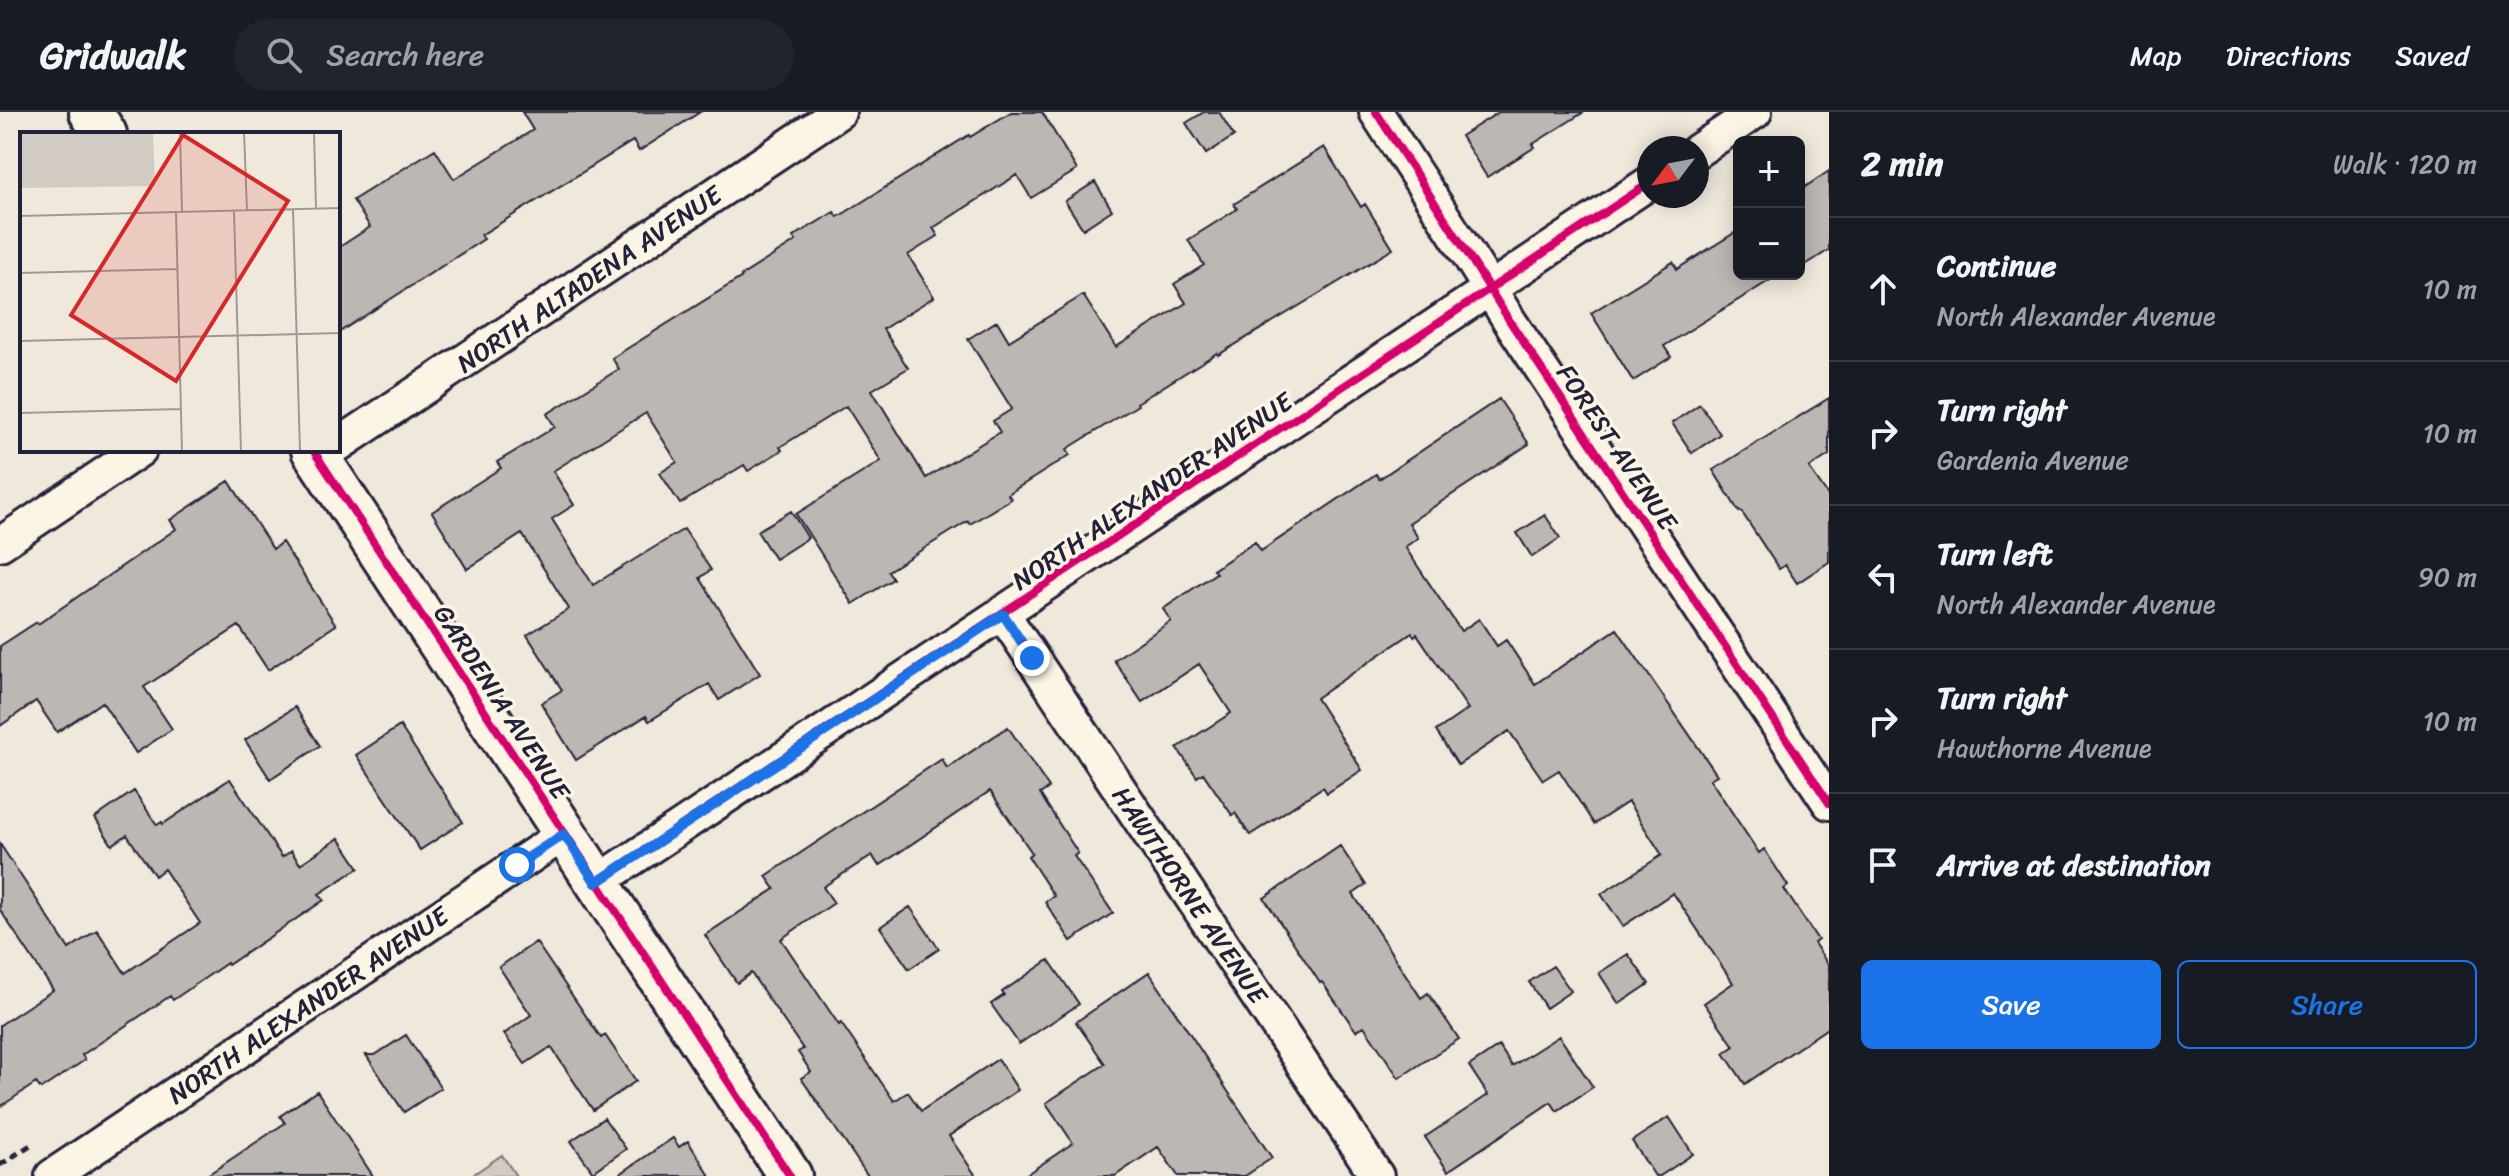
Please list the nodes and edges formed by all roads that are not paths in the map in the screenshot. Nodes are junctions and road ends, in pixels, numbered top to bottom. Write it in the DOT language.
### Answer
graph roads {
  1 [pos="91,112"];
  2 [pos="839,112"];
  3 [pos="1376,112"];
  4 [pos="1755,112"];
  5 [pos="104,132"];
  6 [pos="1709,143"];
  7 [pos="1637,191"];
  8 [pos="1489,290"];
  9 [pos="340,441"];
  10 [pos="137,452"];
  11 [pos="326,452"];
  12 [pos="0,544"];
  13 [pos="1003,614"];
  14 [pos="1829,803"];
  15 [pos="564,834"];
  16 [pos="596,883"];
  17 [pos="52,1176"];
  18 [pos="790,1176"];
  19 [pos="1377,1176"];
  1 -- 5 [label="street"];
  2 -- 9 [label="street, NORTH ALTADENA AVENUE"];
  3 -- 8 [label="street, FOREST AVENUE"];
  4 -- 6 [label="street"];
  7 -- 8 [label="street, NORTH ALEXANDER AVENUE"];
  8 -- 13 [label="street, NORTH ALEXANDER AVENUE"];
  8 -- 14 [label="street, FOREST AVENUE"];
  10 -- 12 [label="street"];
  11 -- 15 [label="street, GARDENIA AVENUE"];
  13 -- 16 [label="street, NORTH ALEXANDER AVENUE"];
  13 -- 19 [label="street, HAWTHORNE AVENUE"];
  15 -- 16 [label="street, GARDENIA AVENUE"];
  15 -- 17 [label="street, NORTH ALEXANDER AVENUE"];
  16 -- 18 [label="street, GARDENIA AVENUE"];
}
